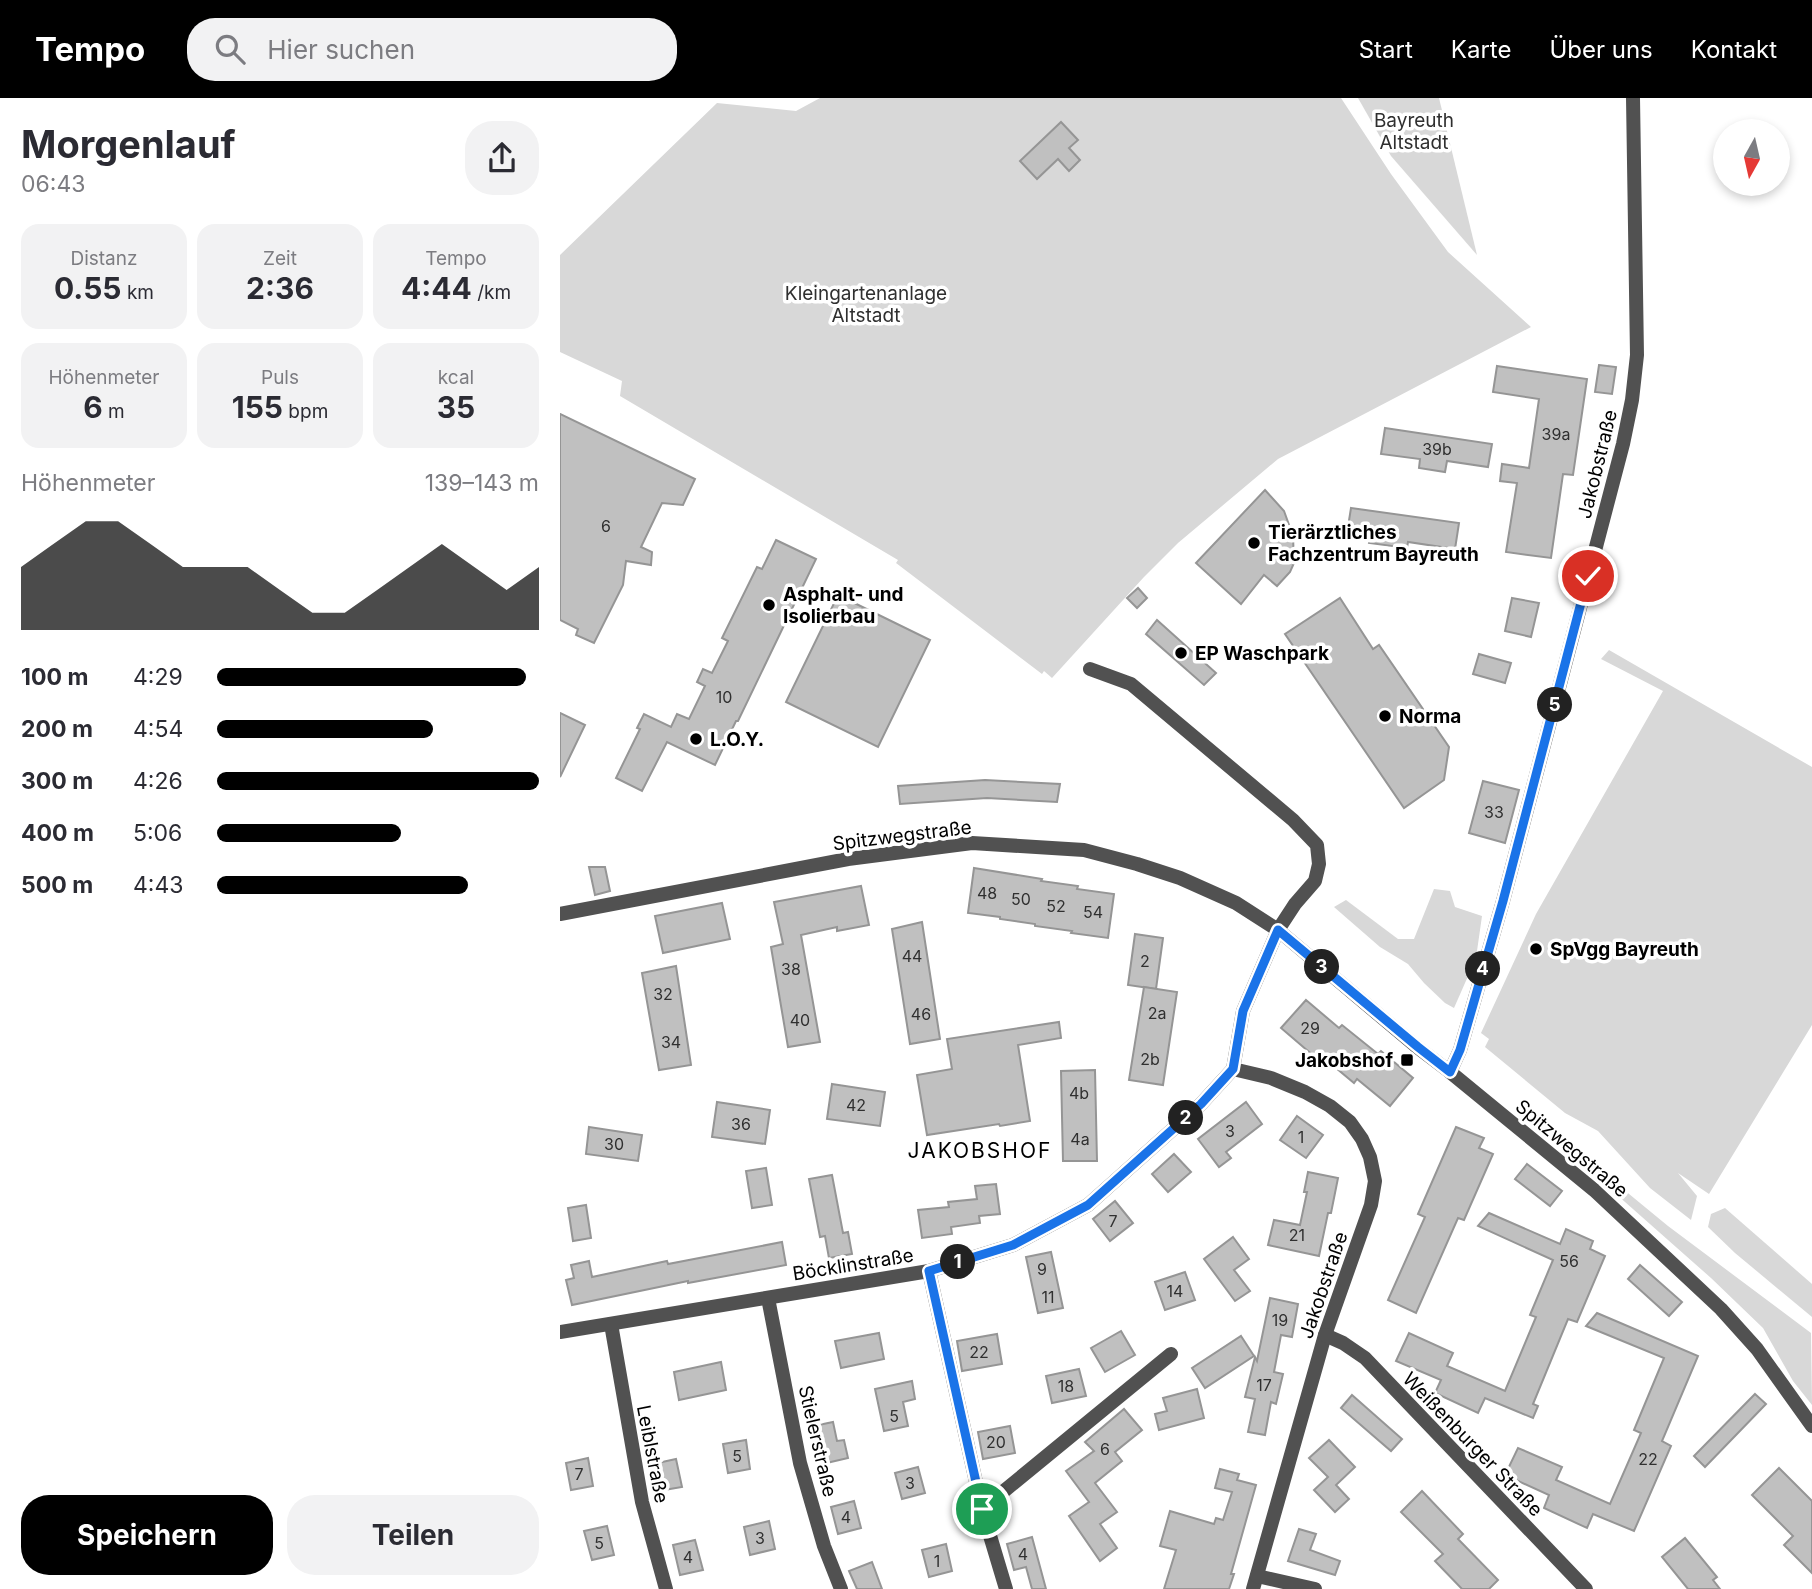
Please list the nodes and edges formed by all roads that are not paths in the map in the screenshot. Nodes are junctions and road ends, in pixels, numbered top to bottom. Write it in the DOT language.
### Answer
graph roads {
  1 [pos="1633,98"];
  2 [pos="1090,669"];
  3 [pos="560,914"];
  4 [pos="1278,930"];
  5 [pos="1233,1069"];
  6 [pos="1450,1072"];
  7 [pos="929,1271"];
  8 [pos="768,1298"];
  9 [pos="611,1324"];
  10 [pos="560,1332"];
  11 [pos="1325,1335"];
  12 [pos="1171,1354"];
  13 [pos="1812,1426"];
  14 [pos="982,1509"];
  15 [pos="1255,1583"];
  16 [pos="666,1589"];
  17 [pos="841,1589"];
  18 [pos="1006,1589"];
  19 [pos="1315,1589"];
  20 [pos="1586,1589"];
  1 -- 6 [label="street, Jakobstraße"];
  2 -- 4 [label="street"];
  3 -- 4 [label="street, Spitzwegstraße"];
  4 -- 5 [label="street"];
  4 -- 6 [label="street, Spitzwegstraße"];
  5 -- 7 [label="street, Böcklinstraße"];
  5 -- 11 [label="street, Jakobstraße"];
  6 -- 13 [label="street, Spitzwegstraße"];
  7 -- 8 [label="street, Böcklinstraße"];
  7 -- 14 [label="street"];
  8 -- 9 [label="street, Böcklinstraße"];
  8 -- 17 [label="street, Stielerstraße"];
  9 -- 10 [label="street, Böcklinstraße"];
  9 -- 16 [label="street, Leiblstraße"];
  11 -- 15 [label="street, Jakobstraße"];
  11 -- 20 [label="street, Weißenburger Straße"];
  12 -- 14 [label="street"];
  14 -- 18 [label="street"];
  15 -- 19 [label="street"];
}
